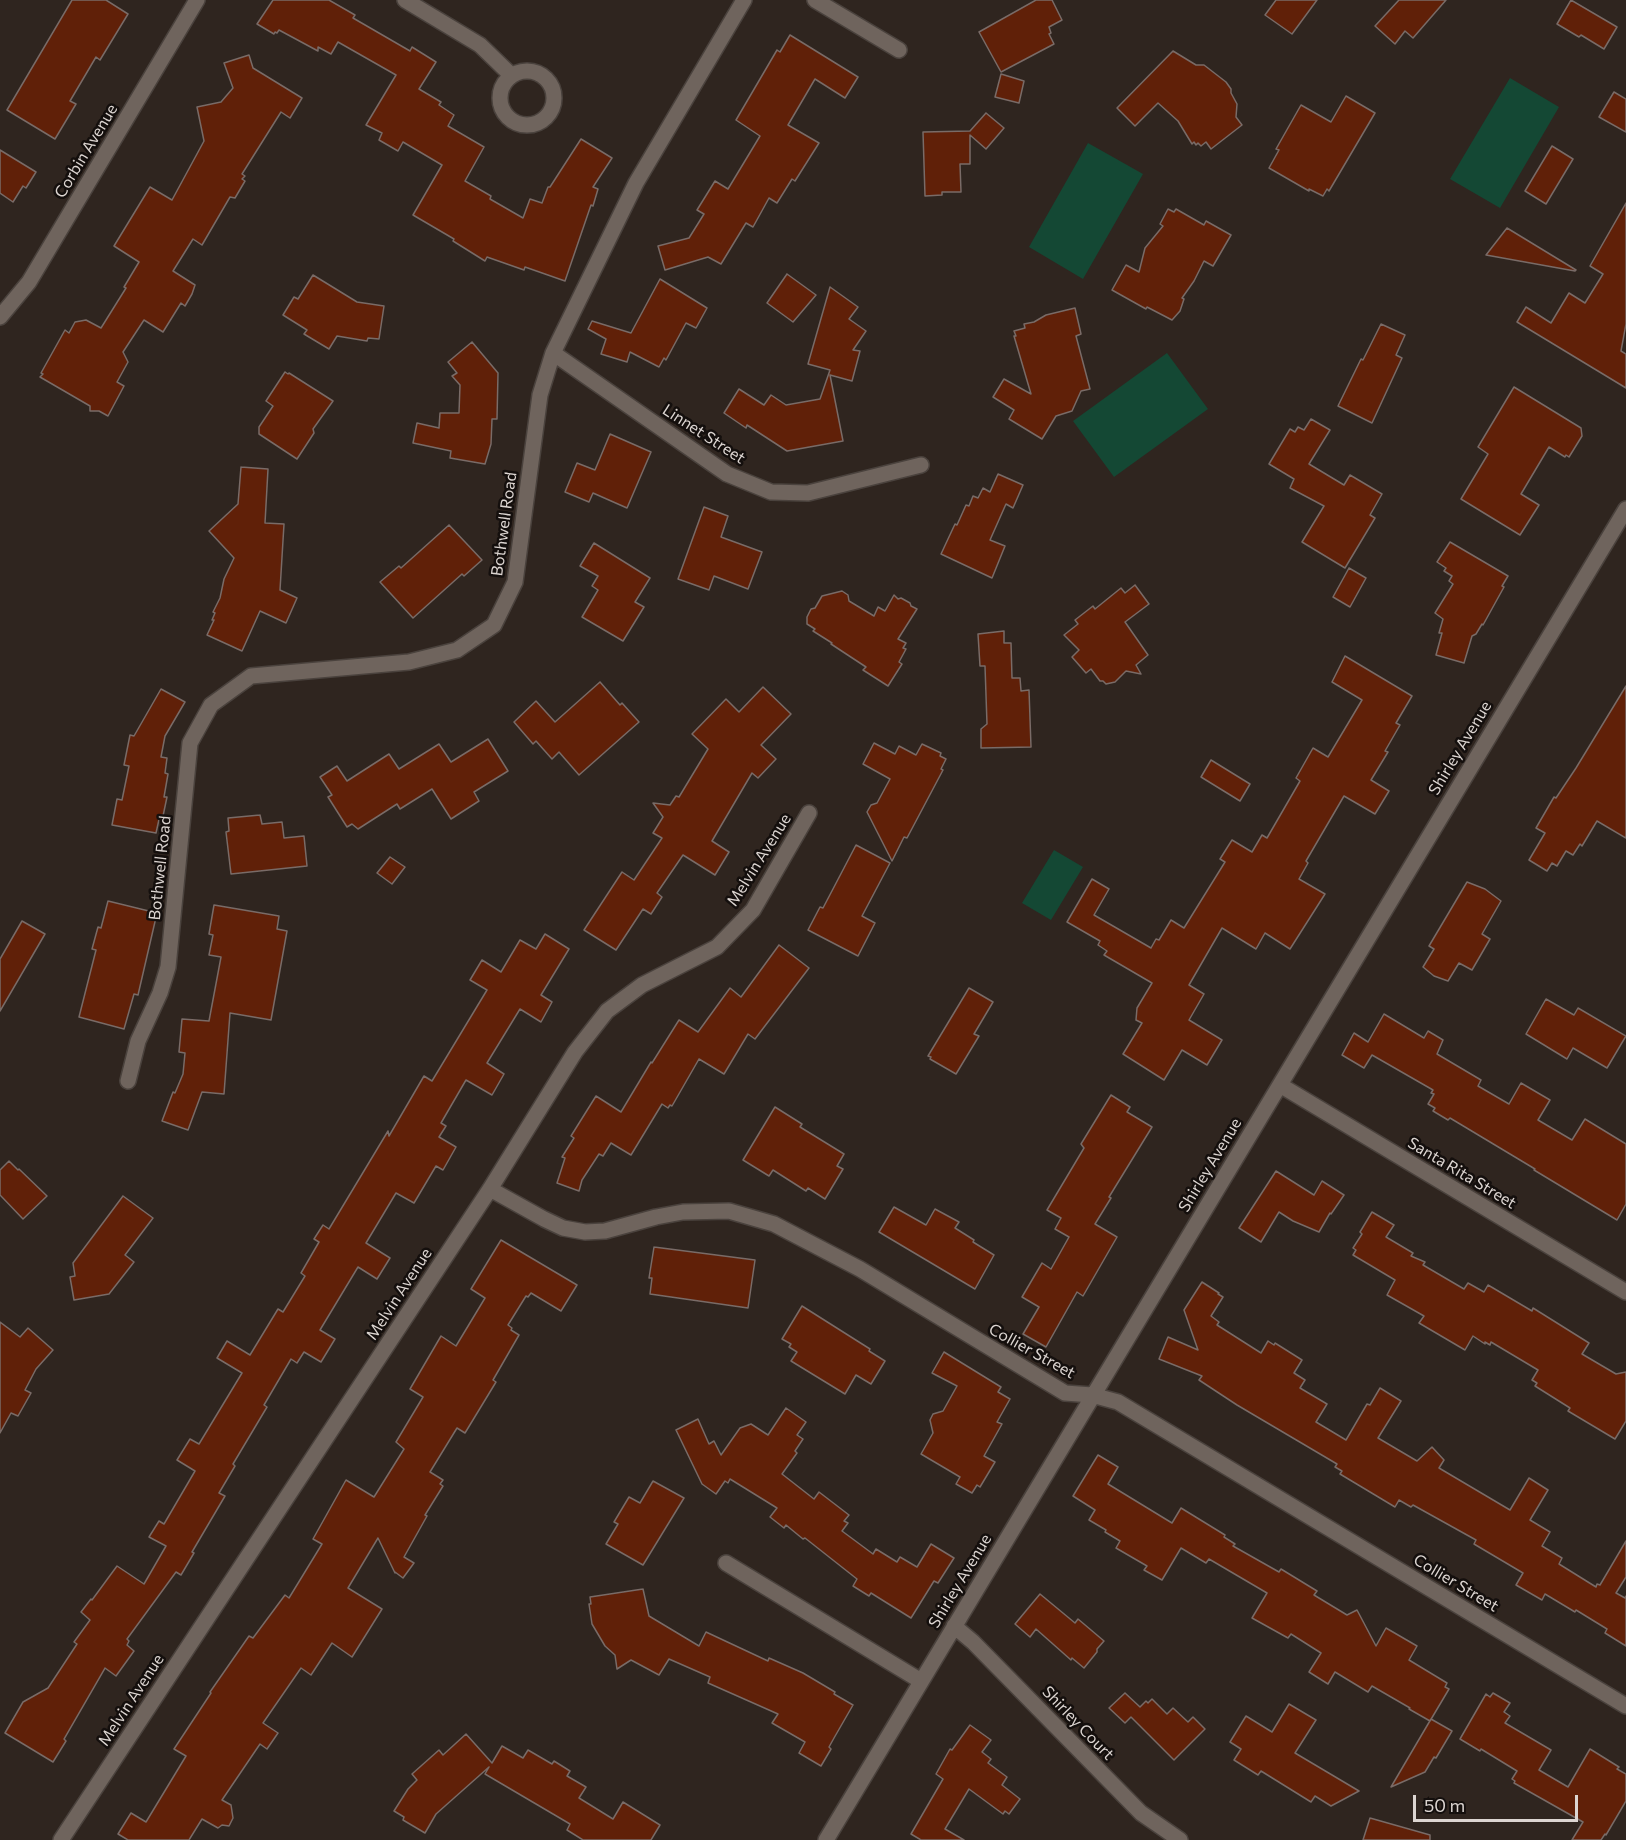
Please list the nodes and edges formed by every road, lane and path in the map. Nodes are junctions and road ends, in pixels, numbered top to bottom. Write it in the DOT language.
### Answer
graph roads {
  1 [pos="197,0"];
  2 [pos="405,0"];
  3 [pos="744,0"];
  4 [pos="815,0"];
  5 [pos="899,50"];
  6 [pos="512,75"];
  7 [pos="0,317"];
  8 [pos="553,353"];
  9 [pos="921,465"];
  10 [pos="1626,509"];
  11 [pos="809,813"];
  12 [pos="128,1081"];
  13 [pos="1280,1085"];
  14 [pos="490,1189"];
  15 [pos="1626,1292"];
  16 [pos="1092,1395"];
  17 [pos="726,1563"];
  18 [pos="954,1626"];
  19 [pos="921,1681"];
  20 [pos="1626,1706"];
  21 [pos="61,1840"];
  22 [pos="826,1840"];
  23 [pos="1180,1840"];
  1 -- 7 [label="street, Corbin Avenue"];
  2 -- 6 [label="street"];
  3 -- 8 [label="street, Bothwell Road"];
  4 -- 5 [label="street"];
  8 -- 9 [label="street, Linnet Street"];
  8 -- 12 [label="street, Bothwell Road"];
  10 -- 13 [label="street, Shirley Avenue"];
  11 -- 14 [label="street, Melvin Avenue"];
  13 -- 15 [label="street, Santa Rita Street"];
  13 -- 16 [label="street, Shirley Avenue"];
  14 -- 16 [label="street, Collier Street"];
  14 -- 21 [label="street, Melvin Avenue"];
  16 -- 18 [label="street, Shirley Avenue"];
  16 -- 20 [label="street, Collier Street"];
  17 -- 19 [label="street"];
  18 -- 19 [label="street, Shirley Avenue"];
  18 -- 23 [label="street, Shirley Court"];
  19 -- 22 [label="street, Shirley Avenue"];
}
